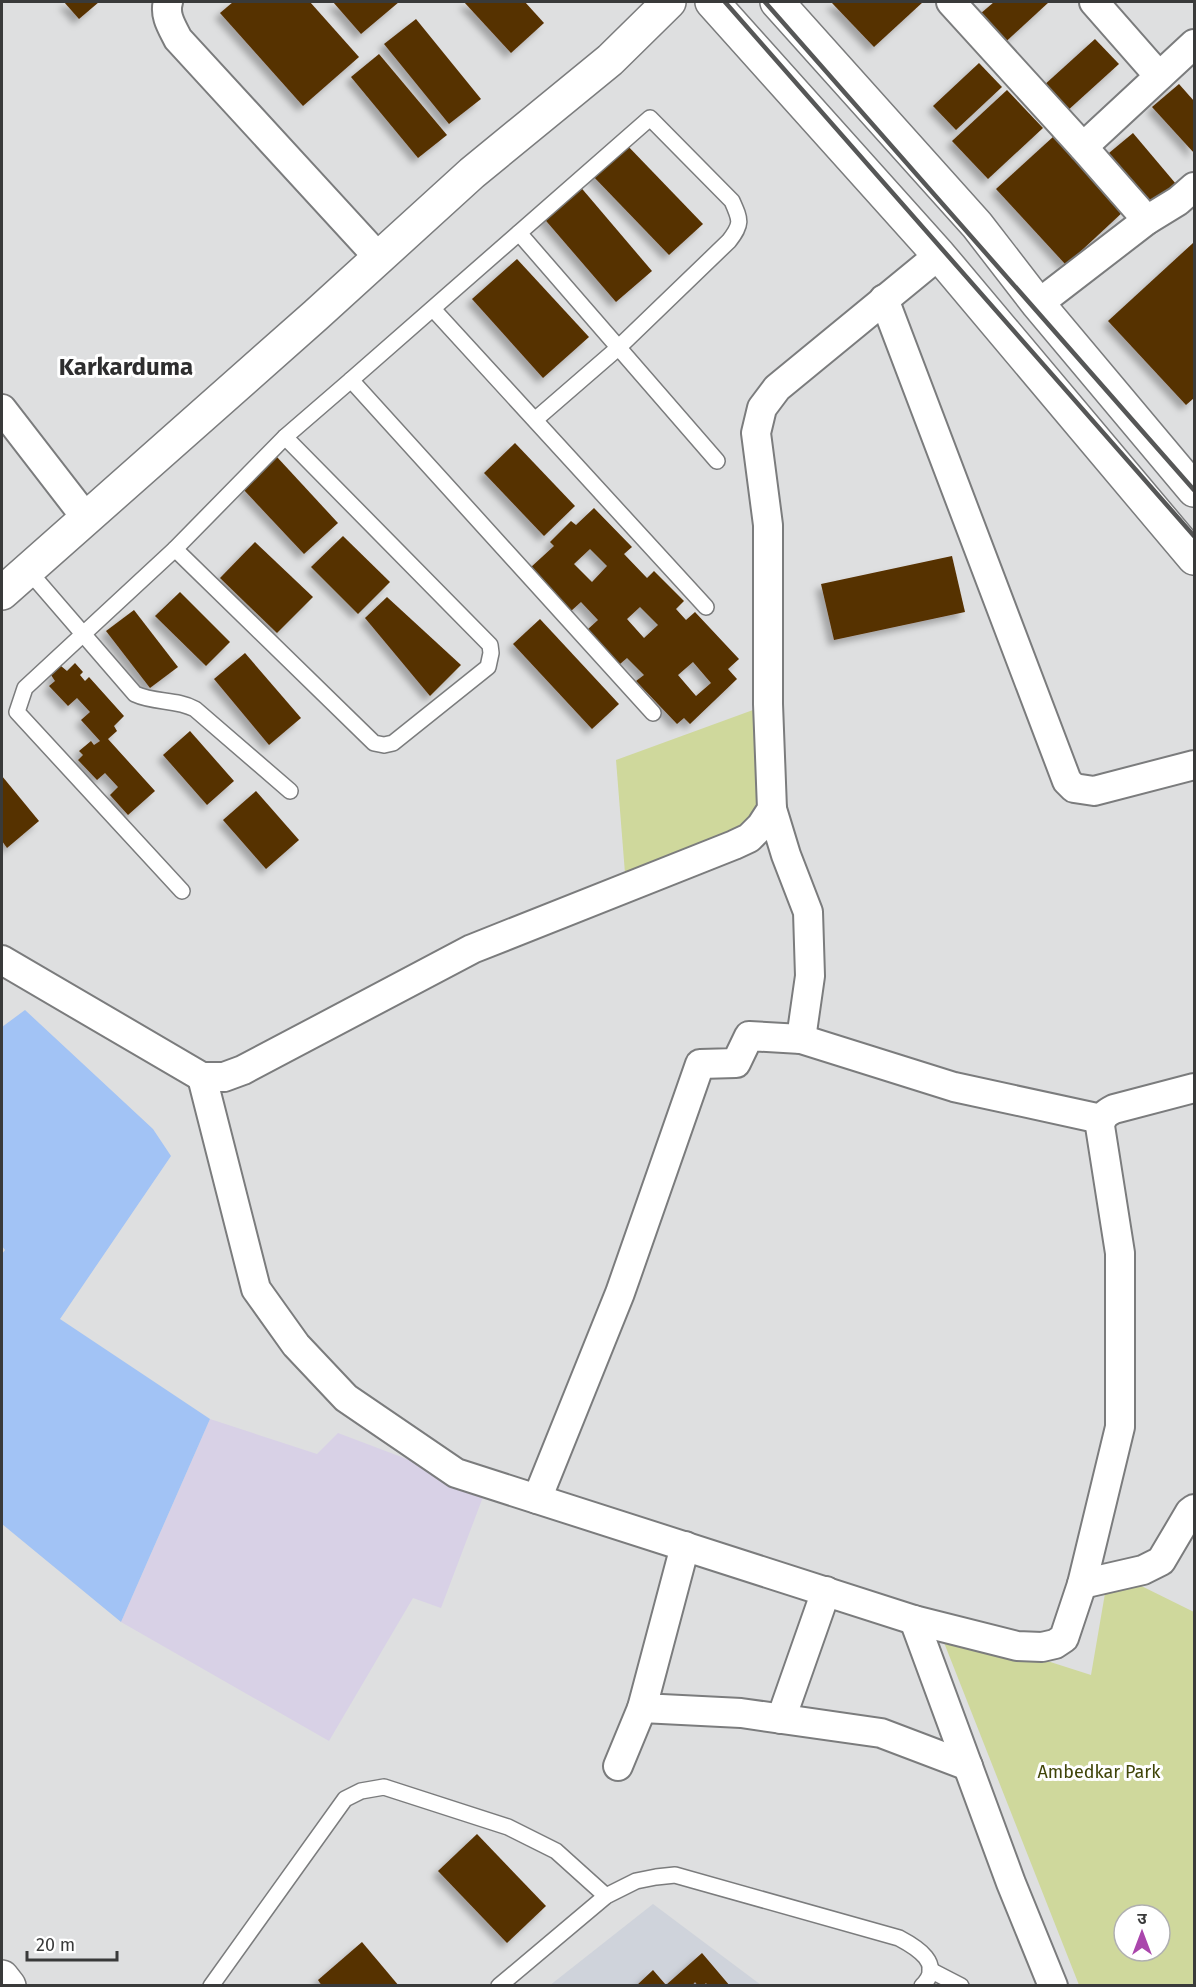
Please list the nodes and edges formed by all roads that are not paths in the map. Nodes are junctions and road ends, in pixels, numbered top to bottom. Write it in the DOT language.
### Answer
graph roads {
  1 [pos="168,2"];
  2 [pos="669,2"];
  3 [pos="712,2"];
  4 [pos="777,2"];
  5 [pos="951,2"];
  6 [pos="1094,2"];
  7 [pos="1194,44"];
  8 [pos="1159,76"];
  9 [pos="1083,147"];
  10 [pos="1189,203"];
  11 [pos="1147,220"];
  12 [pos="519,233"];
  13 [pos="939,255"];
  14 [pos="380,259"];
  15 [pos="884,299"];
  16 [pos="1038,304"];
  17 [pos="433,309"];
  18 [pos="618,348"];
  19 [pos="351,380"];
  20 [pos="2,409"];
  21 [pos="536,419"];
  22 [pos="285,437"];
  23 [pos="717,462"];
  24 [pos="1194,490"];
  25 [pos="87,519"];
  26 [pos="175,549"];
  27 [pos="1194,558"];
  28 [pos="27,569"];
  29 [pos="2,593"];
  30 [pos="706,607"];
  31 [pos="83,634"];
  32 [pos="653,713"];
  33 [pos="1194,765"];
  34 [pos="290,791"];
  35 [pos="772,809"];
  36 [pos="182,891"];
  37 [pos="2,960"];
  38 [pos="801,1039"];
  39 [pos="202,1077"];
  40 [pos="1194,1088"];
  41 [pos="1101,1119"];
  42 [pos="537,1498"];
  43 [pos="1194,1509"];
  44 [pos="685,1546"];
  45 [pos="1082,1584"];
  46 [pos="826,1591"];
  47 [pos="914,1620"];
  48 [pos="642,1708"];
  49 [pos="781,1719"];
  50 [pos="618,1766"];
  51 [pos="968,1766"];
  52 [pos="606,1896"];
  53 [pos="930,1970"];
  54 [pos="2,1977"];
  55 [pos="9,1986"];
  56 [pos="211,1986"];
  57 [pos="499,1986"];
  58 [pos="922,1986"];
  59 [pos="961,1986"];
  60 [pos="1053,1986"];
  1 -- 14 [label="street"];
  2 -- 14 [label="street"];
  3 -- 13 [label="street"];
  4 -- 16 [label="street"];
  5 -- 9 [label="street"];
  6 -- 8 [label="street"];
  7 -- 8 [label="street"];
  8 -- 9 [label="street"];
  9 -- 11 [label="street"];
  10 -- 11 [label="street"];
  11 -- 16 [label="street"];
  12 -- 17 [label="lane"];
  12 -- 18 [label="lane"];
  12 -- 18 [label="lane"];
  13 -- 15 [label="street"];
  13 -- 27 [label="street"];
  14 -- 25 [label="street"];
  15 -- 33 [label="street"];
  15 -- 35 [label="street"];
  16 -- 24 [label="street"];
  17 -- 19 [label="lane"];
  17 -- 21 [label="lane"];
  18 -- 21 [label="lane"];
  18 -- 23 [label="lane"];
  19 -- 22 [label="lane"];
  19 -- 32 [label="lane"];
  20 -- 25 [label="street"];
  21 -- 30 [label="lane"];
  22 -- 26 [label="lane"];
  22 -- 26 [label="lane"];
  25 -- 28 [label="street"];
  26 -- 31 [label="lane"];
  28 -- 29 [label="street"];
  28 -- 31 [label="lane"];
  31 -- 34 [label="lane"];
  31 -- 36 [label="lane"];
  35 -- 38 [label="street"];
  35 -- 39 [label="street"];
  37 -- 39 [label="street"];
  38 -- 41 [label="street"];
  38 -- 42 [label="street"];
  39 -- 42 [label="street"];
  40 -- 41 [label="street"];
  41 -- 45 [label="street"];
  42 -- 44 [label="street"];
  43 -- 45 [label="street"];
  44 -- 46 [label="street"];
  44 -- 48 [label="street"];
  45 -- 47 [label="street"];
  46 -- 47 [label="street"];
  46 -- 49 [label="street"];
  47 -- 51 [label="street"];
  48 -- 49 [label="street"];
  48 -- 50 [label="street"];
  49 -- 51 [label="street"];
  51 -- 60 [label="street"];
  52 -- 53 [label="lane"];
  52 -- 56 [label="lane"];
  52 -- 57 [label="lane"];
  53 -- 58 [label="lane"];
  53 -- 59 [label="lane"];
  54 -- 55 [label="street"];
}
